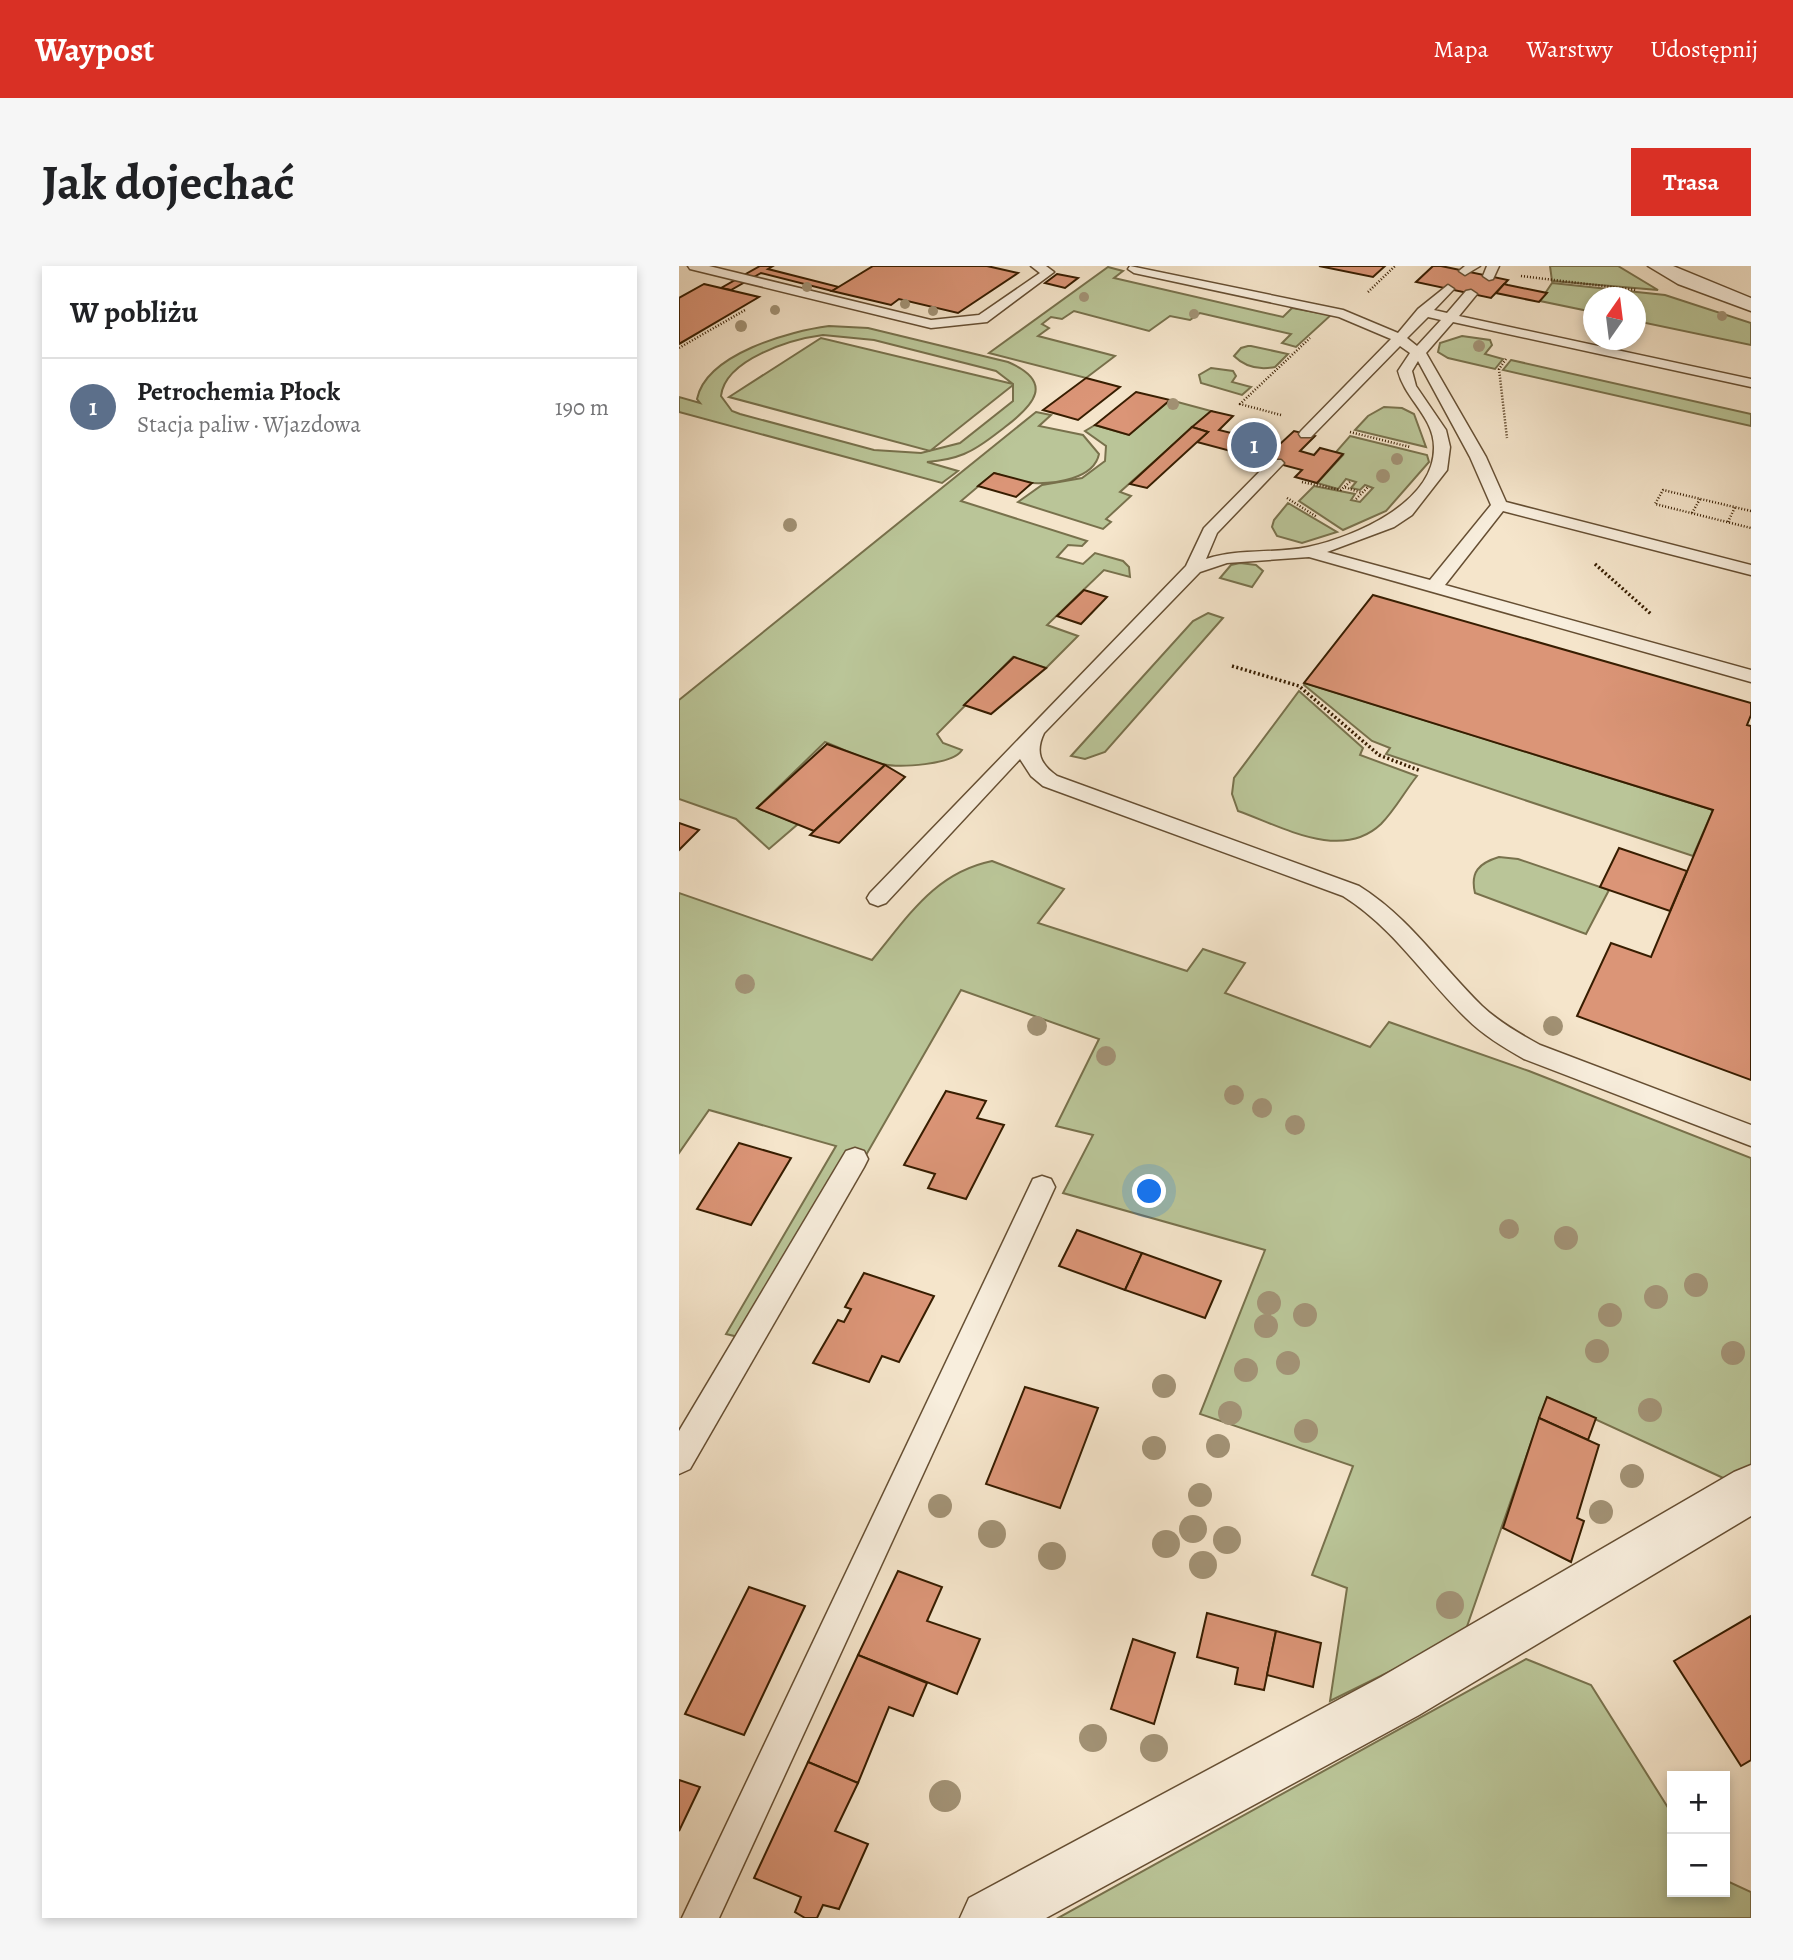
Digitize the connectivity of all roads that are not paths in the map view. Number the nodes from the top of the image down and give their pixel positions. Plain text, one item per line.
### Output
1 (694, 266) edge
2 (1037, 266) edge
3 (1658, 266) edge
4 (1134, 269) dead end
5 (1448, 289) dead end
6 (1471, 293) dead end
7 (1751, 305) edge
8 (1423, 312) junction
9 (1449, 318) junction
10 (1399, 338) junction
11 (1418, 353) junction
12 (1751, 383) edge
13 (1307, 434) dead end
14 (1276, 463) dead end
15 (1499, 505) junction
16 (1310, 552) junction
17 (1194, 568) junction
18 (1751, 570) edge
19 (1434, 587) junction
20 (1751, 676) edge
21 (1037, 729) junction
22 (878, 898) dead end
23 (1751, 1136) edge
24 (855, 1159) dead end
25 (1042, 1187) dead end
26 (679, 1459) edge
27 (1751, 1489) edge
28 (700, 1918) edge
29 (989, 1918) edge

1 - 2 lane
3 - 7 street
4 - 10 lane
5 - 8 lane
6 - 9 lane
8 - 9 lane
8 - 10 lane
9 - 11 lane
9 - 12 lane
10 - 11 lane
10 - 13 lane
11 - 15 lane
11 - 16 lane
14 - 17 lane
15 - 18 lane
15 - 19 lane
16 - 17 lane
16 - 19 lane
17 - 21 lane
19 - 20 lane
21 - 22 lane
21 - 23 lane
24 - 26 lane
25 - 28 lane
27 - 29 street

